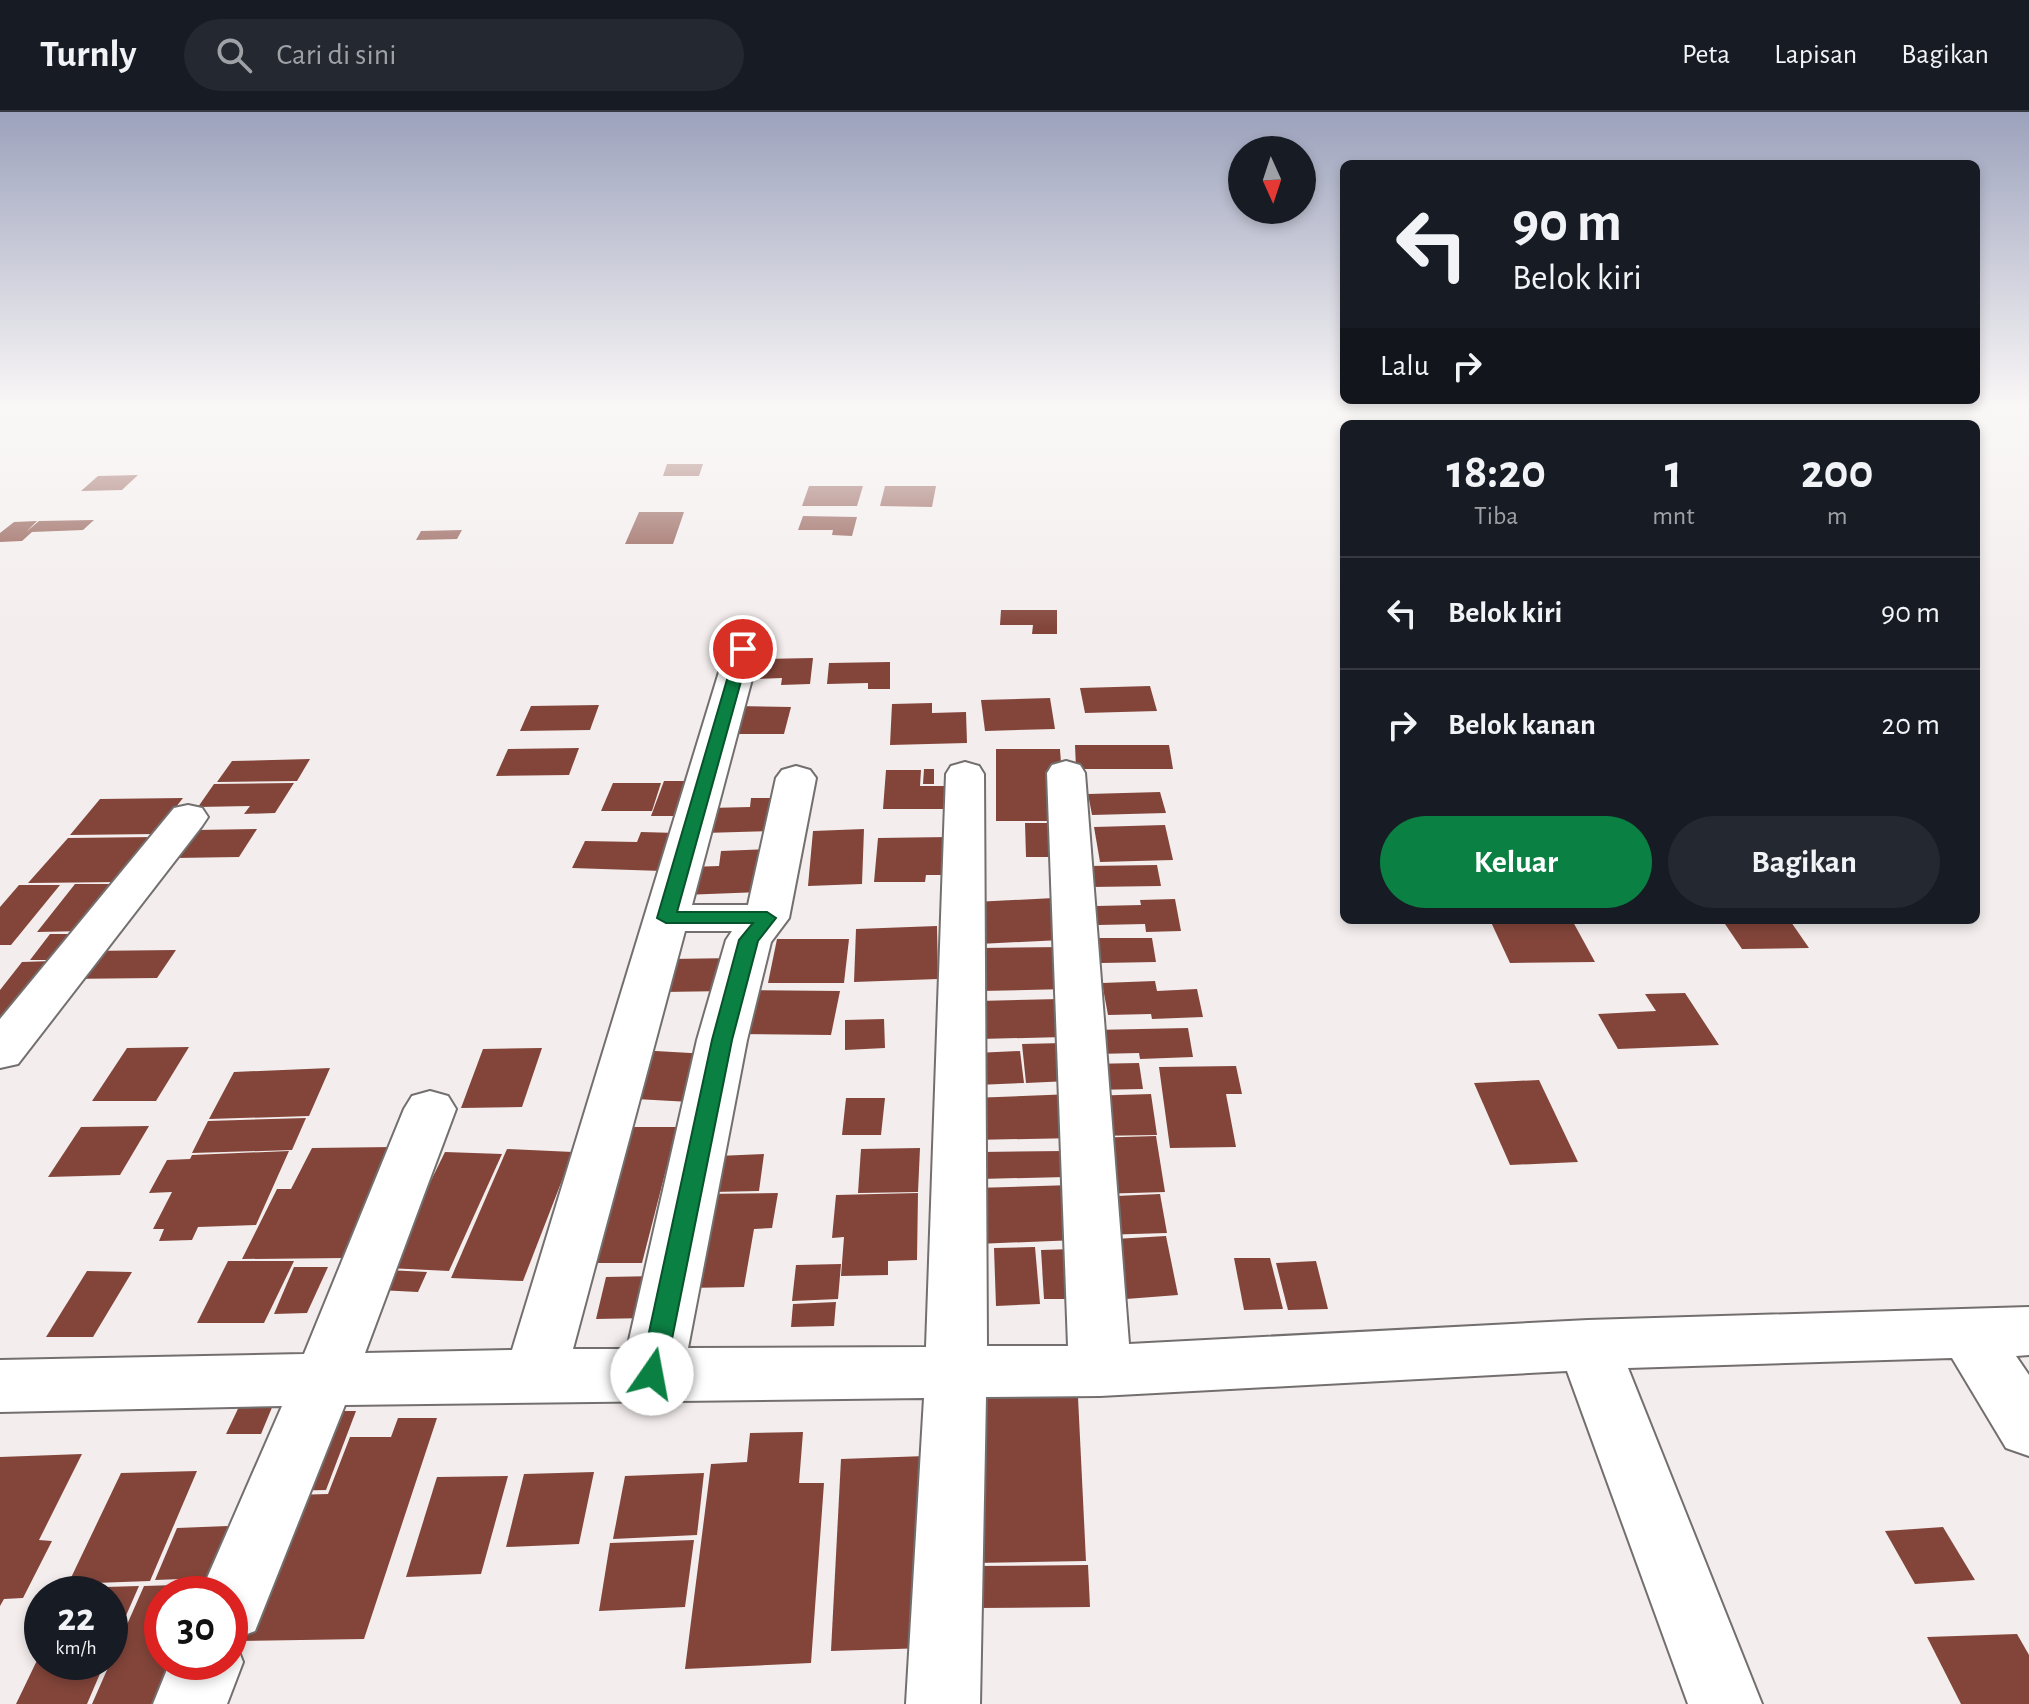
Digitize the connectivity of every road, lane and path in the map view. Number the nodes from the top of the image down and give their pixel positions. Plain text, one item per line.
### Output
1 (743, 649) dead end
2 (1066, 773) dead end
3 (965, 774) dead end
4 (796, 778) dead end
5 (188, 817) dead end
6 (666, 918) junction
7 (767, 918) junction
8 (0, 1052) edge
9 (430, 1109) dead end
10 (2029, 1331) edge
11 (1969, 1333) junction
12 (1588, 1345) junction
13 (1100, 1371) junction
14 (956, 1372) junction
15 (652, 1374) junction
16 (535, 1375) junction
17 (324, 1380) junction
18 (0, 1386) edge
19 (2029, 1429) edge
20 (243, 1576) edge
21 (200, 1680) edge
22 (190, 1704) edge
23 (943, 1704) edge
24 (1725, 1704) edge

1 - 6 street
2 - 13 street
3 - 14 street
4 - 7 street
5 - 8 street
6 - 7 street
6 - 16 street
7 - 15 street
9 - 17 street
10 - 11 street
11 - 12 street
11 - 19 street
12 - 13 street
12 - 24 street
13 - 14 street
14 - 15 street
14 - 23 street
15 - 16 street
16 - 17 street
17 - 18 street
17 - 20 street
21 - 22 street

